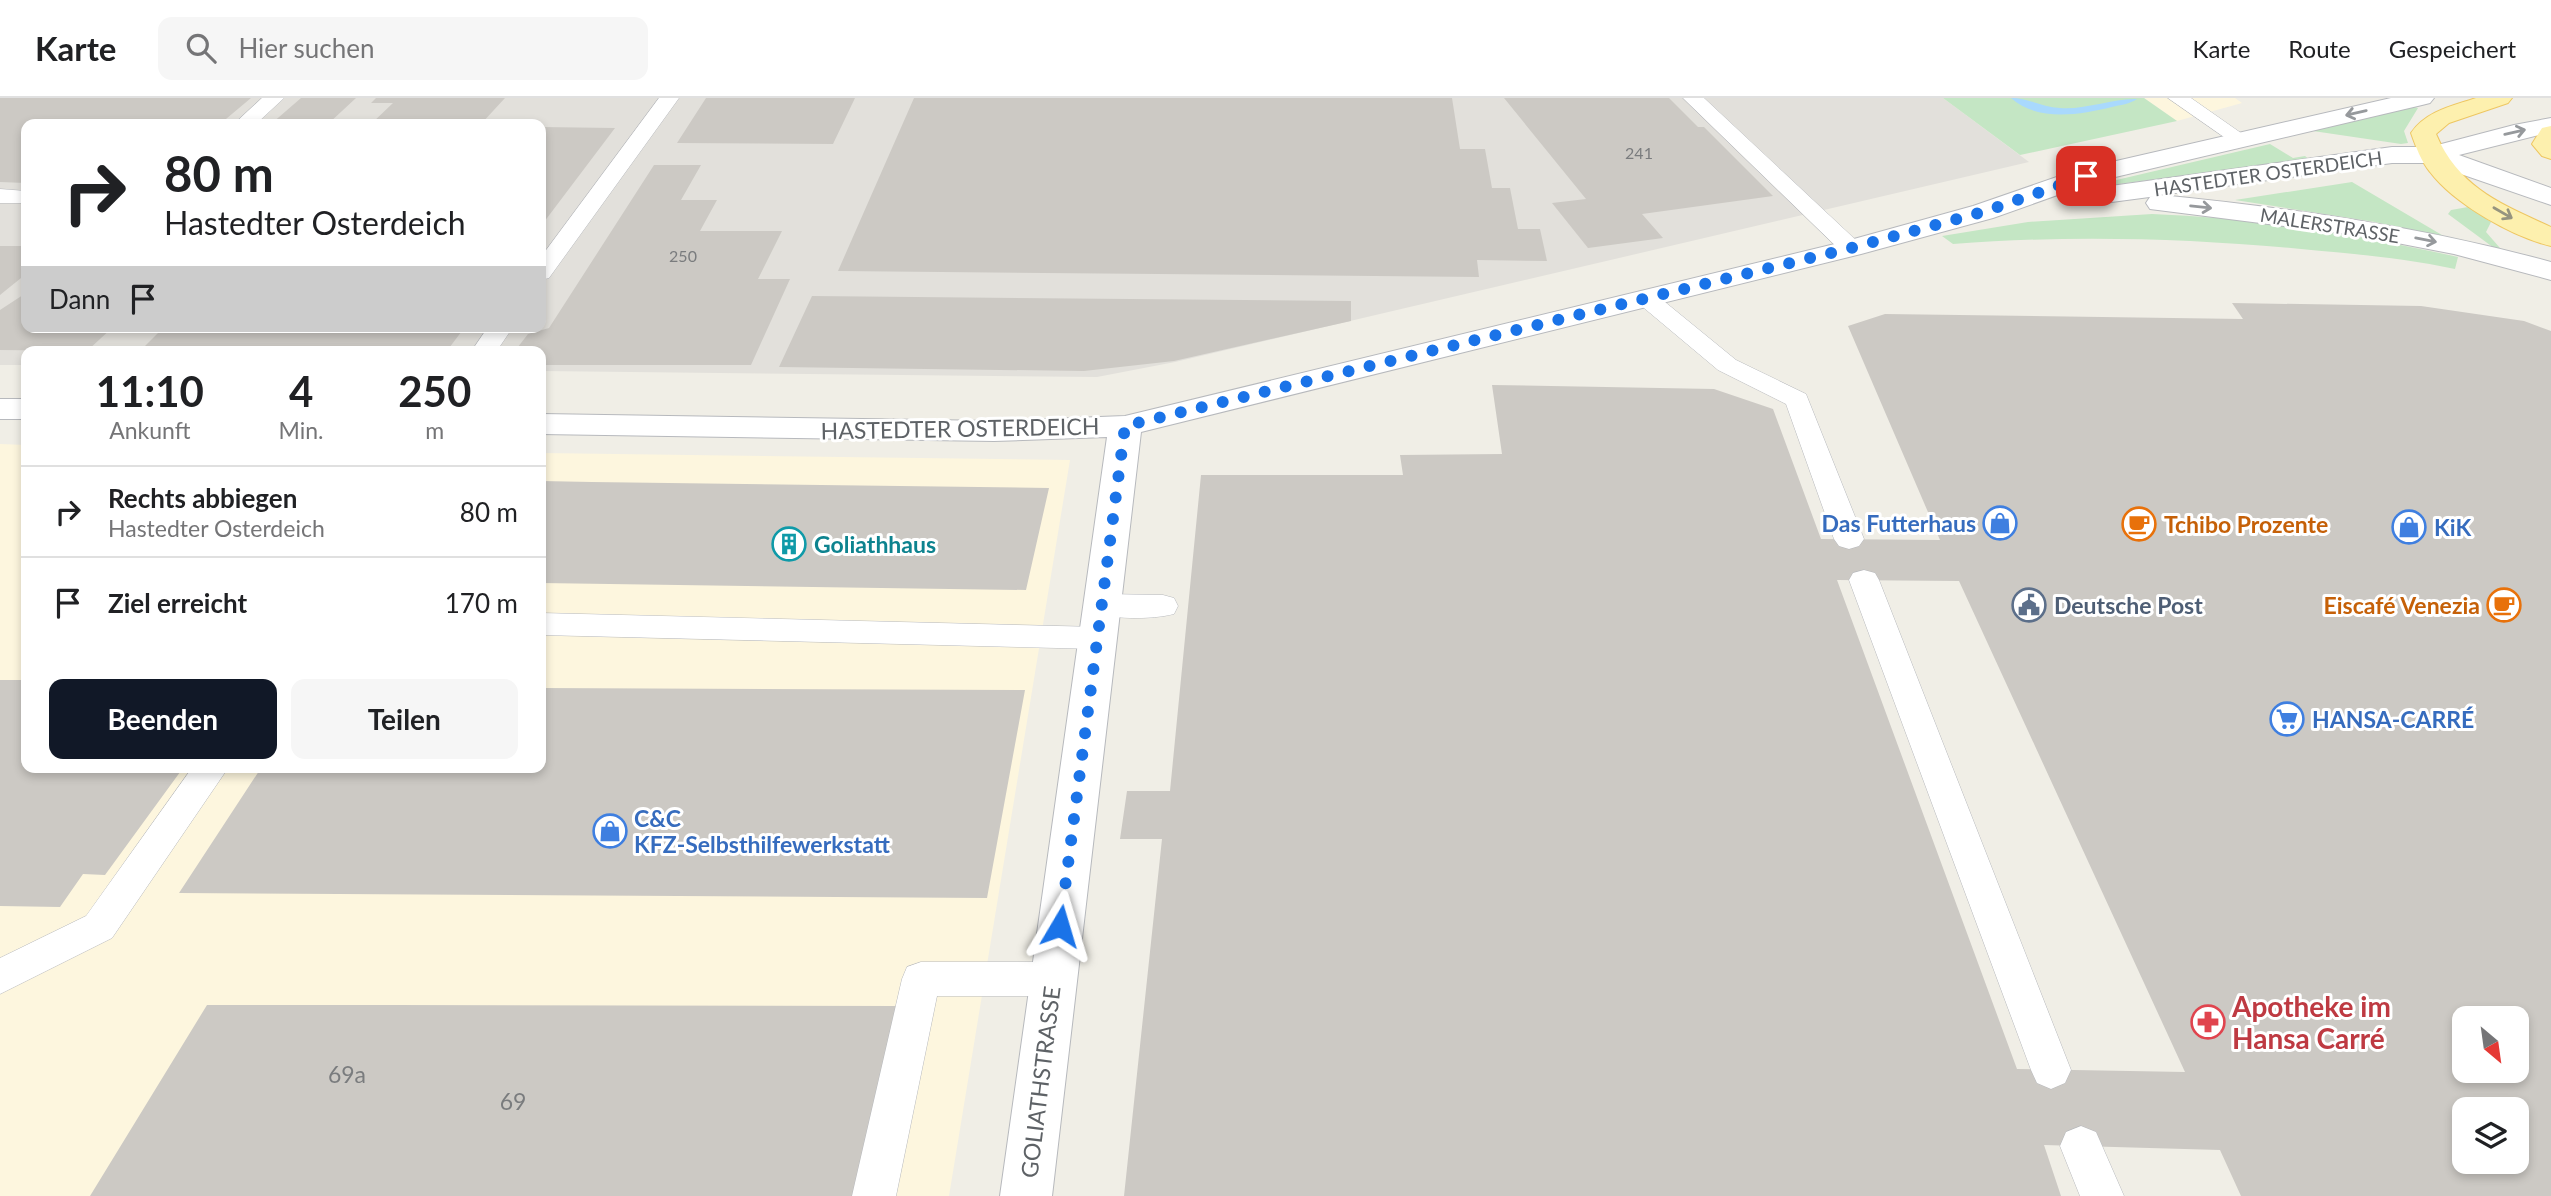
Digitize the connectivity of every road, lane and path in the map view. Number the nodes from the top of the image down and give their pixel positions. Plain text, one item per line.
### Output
1 (274, 98) edge
2 (669, 98) edge
3 (1693, 98) edge
4 (2178, 98) edge
5 (2423, 98) edge
6 (2500, 98) edge
7 (250, 119) edge
8 (2551, 125) edge
9 (2284, 130) junction
10 (2551, 133) edge
11 (2241, 140) junction
12 (2551, 151) edge
13 (2431, 155) junction
14 (2109, 194) junction
15 (0, 196) edge
16 (21, 197) edge
17 (2551, 197) edge
18 (1983, 212) junction
19 (2545, 230) edge
20 (1851, 248) junction
21 (546, 266) edge
22 (2550, 271) edge
23 (1646, 298) junction
24 (0, 409) edge
25 (21, 409) edge
26 (546, 424) edge
27 (1125, 426) junction
28 (1849, 539) dead end
29 (1864, 580) dead end
30 (1163, 606) dead end
31 (1100, 621) junction
32 (546, 624) edge
33 (207, 773) edge
34 (0, 977) edge
35 (1054, 979) junction
36 (2051, 1070) dead end
37 (2081, 1146) dead end
38 (874, 1196) edge
39 (1026, 1196) edge
40 (2102, 1196) edge

1 - 7 lane
2 - 21 lane
3 - 20 lane
4 - 11 lane
5 -> 9 street, HASTEDTER OSTERDEICH
6 - 13 main road
13 -> 8 street, HASTEDTER OSTERDEICH
9 - 11 street, HASTEDTER OSTERDEICH
9 - 13 street
10 - 12 main road
11 - 18 street, HASTEDTER OSTERDEICH
13 - 14 street, HASTEDTER OSTERDEICH
13 - 17 street
13 -> 19 main road, MALERSTRASSE
14 - 18 street, HASTEDTER OSTERDEICH
14 -> 22 street, MALERSTRASSE
15 - 16 lane
18 - 20 street, HASTEDTER OSTERDEICH
19 - 22 street, MALERSTRASSE
20 - 23 street, HASTEDTER OSTERDEICH
23 - 27 street, HASTEDTER OSTERDEICH
23 - 28 lane
24 - 25 street
26 - 27 street, HASTEDTER OSTERDEICH
27 - 31 street, GOLIATHSTRASSE
29 - 36 lane
30 - 31 lane
31 - 32 lane
31 - 35 street, GOLIATHSTRASSE
33 - 34 lane
35 - 38 lane
35 - 39 street, GOLIATHSTRASSE
37 - 40 lane

